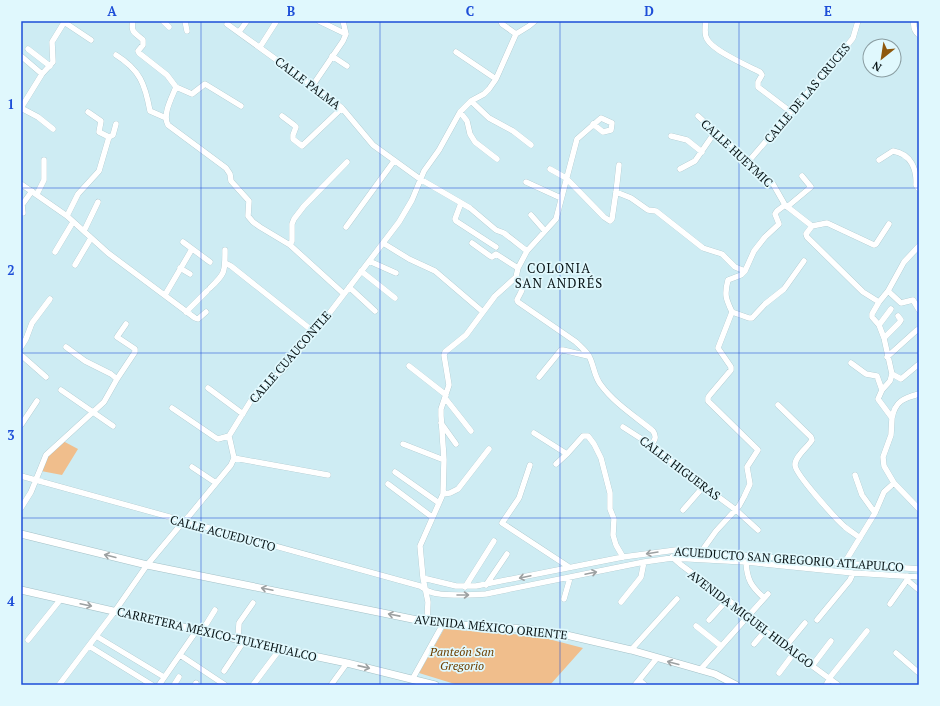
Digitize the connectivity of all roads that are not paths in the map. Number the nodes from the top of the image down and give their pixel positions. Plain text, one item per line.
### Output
1 (133, 21) edge
2 (163, 21) edge
3 (186, 21) edge
4 (247, 21) edge
5 (319, 21) edge
6 (343, 21) edge
7 (501, 21) edge
8 (535, 21) edge
9 (706, 21) edge
10 (858, 21) edge
11 (914, 21) edge
12 (65, 22) edge
13 (276, 22) dead end
14 (227, 24) dead end
15 (169, 27) dead end
16 (187, 31) dead end
17 (239, 32) junction
18 (346, 34) junction
19 (516, 34) junction
20 (919, 36) edge
21 (91, 40) dead end
22 (260, 47) junction
23 (28, 49) dead end
24 (456, 52) dead end
25 (116, 55) dead end
26 (21, 56) edge
27 (332, 56) junction
28 (50, 66) junction
29 (347, 66) dead end
30 (42, 74) junction
31 (496, 79) junction
32 (313, 85) junction
33 (176, 87) junction
34 (471, 101) junction
35 (241, 106) dead end
36 (21, 108) edge
37 (342, 108) junction
38 (88, 112) dead end
39 (460, 112) junction
40 (791, 112) junction
41 (282, 116) dead end
42 (698, 116) dead end
43 (166, 118) junction
44 (116, 124) dead end
45 (593, 124) dead end
46 (53, 129) dead end
47 (715, 132) junction
48 (671, 136) dead end
49 (109, 137) junction
50 (531, 145) dead end
51 (702, 152) junction
52 (497, 159) dead end
53 (44, 160) dead end
54 (879, 160) dead end
55 (394, 161) junction
56 (347, 162) dead end
57 (748, 162) junction
58 (619, 165) dead end
59 (550, 169) dead end
60 (680, 169) dead end
61 (802, 176) dead end
62 (566, 178) junction
63 (420, 179) junction
64 (526, 182) dead end
65 (21, 184) edge
66 (919, 189) edge
67 (34, 192) junction
68 (616, 192) junction
69 (561, 198) junction
70 (98, 202) dead end
71 (461, 203) junction
72 (786, 206) junction
73 (23, 213) dead end
74 (530, 215) dead end
75 (67, 216) junction
76 (73, 222) junction
77 (889, 224) dead end
78 (812, 226) junction
79 (346, 227) dead end
80 (84, 231) junction
81 (545, 231) junction
82 (91, 238) junction
83 (183, 242) dead end
84 (383, 242) junction
85 (472, 243) dead end
86 (290, 245) junction
87 (919, 246) edge
88 (496, 247) dead end
89 (192, 249) junction
90 (225, 250) dead end
91 (527, 251) junction
92 (56, 252) dead end
93 (369, 261) junction
94 (804, 261) dead end
95 (210, 262) dead end
96 (225, 263) junction
97 (75, 265) dead end
98 (180, 268) junction
99 (518, 268) junction
100 (361, 271) junction
101 (745, 271) junction
102 (396, 273) dead end
103 (190, 274) dead end
104 (516, 277) junction
105 (349, 287) junction
106 (888, 291) junction
107 (344, 294) junction
108 (165, 295) junction
109 (395, 298) dead end
110 (50, 299) dead end
111 (879, 302) junction
112 (891, 309) dead end
113 (919, 310) edge
114 (375, 311) dead end
115 (186, 312) junction
116 (206, 312) dead end
117 (483, 312) junction
118 (732, 312) junction
119 (898, 316) dead end
120 (126, 324) dead end
121 (879, 325) junction
122 (917, 330) dead end
123 (314, 332) junction
124 (884, 338) junction
125 (21, 347) edge
126 (66, 347) dead end
127 (21, 355) edge
128 (589, 356) junction
129 (887, 357) junction
130 (851, 363) dead end
131 (919, 364) edge
132 (409, 366) dead end
133 (892, 374) junction
134 (46, 377) dead end
135 (539, 377) dead end
136 (117, 379) junction
137 (208, 388) dead end
138 (61, 390) dead end
139 (882, 390) junction
140 (919, 394) edge
141 (446, 397) junction
142 (37, 401) dead end
143 (778, 405) dead end
144 (172, 408) dead end
145 (91, 412) junction
146 (242, 414) junction
147 (892, 418) junction
148 (441, 422) junction
149 (21, 425) edge
150 (113, 426) dead end
151 (623, 427) dead end
152 (471, 430) dead end
153 (534, 433) dead end
154 (229, 436) junction
155 (403, 444) dead end
156 (456, 444) dead end
157 (651, 445) junction
158 (489, 450) dead end
159 (567, 454) junction
160 (234, 458) junction
161 (444, 460) junction
162 (556, 464) dead end
163 (530, 465) dead end
164 (192, 467) dead end
165 (395, 472) dead end
166 (328, 475) dead end
167 (855, 475) dead end
168 (21, 476) edge
169 (36, 481) junction
170 (216, 483) junction
171 (894, 483) junction
172 (388, 484) dead end
173 (702, 487) junction
174 (443, 494) junction
175 (439, 503) junction
176 (21, 508) edge
177 (919, 509) edge
178 (683, 510) dead end
179 (736, 510) junction
180 (875, 513) junction
181 (432, 517) junction
182 (183, 522) junction
183 (758, 530) dead end
184 (21, 534) edge
185 (860, 538) junction
186 (494, 541) dead end
187 (669, 550) junction
188 (701, 552) junction
189 (507, 554) dead end
190 (623, 557) junction
191 (672, 558) junction
192 (644, 562) junction
193 (746, 562) junction
194 (845, 562) junction
195 (148, 565) junction
196 (569, 568) junction
197 (919, 569) edge
198 (852, 573) junction
199 (919, 577) edge
200 (423, 578) junction
201 (570, 578) junction
202 (908, 578) junction
203 (486, 585) junction
204 (465, 587) junction
205 (425, 589) junction
206 (21, 590) edge
207 (919, 590) edge
208 (564, 599) dead end
209 (677, 599) dead end
210 (60, 600) junction
211 (727, 600) junction
212 (621, 602) dead end
213 (253, 603) dead end
214 (890, 604) dead end
215 (215, 610) dead end
216 (115, 611) junction
217 (748, 616) junction
218 (709, 620) dead end
219 (817, 620) dead end
220 (426, 622) junction
221 (805, 623) dead end
222 (443, 624) junction
223 (696, 626) dead end
224 (200, 630) junction
225 (765, 631) junction
226 (867, 631) dead end
227 (96, 636) junction
228 (28, 640) dead end
229 (241, 640) junction
230 (831, 641) dead end
231 (754, 644) dead end
232 (89, 646) junction
233 (721, 646) junction
234 (786, 646) junction
235 (280, 649) junction
236 (631, 650) junction
237 (794, 653) junction
238 (896, 653) dead end
239 (180, 655) junction
240 (657, 658) junction
241 (347, 663) junction
242 (812, 666) junction
243 (700, 670) junction
244 (224, 671) dead end
245 (779, 673) dead end
246 (919, 673) edge
247 (164, 677) junction
248 (179, 677) dead end
249 (413, 678) junction
250 (830, 678) junction
251 (637, 683) edge
252 (59, 685) edge
253 (152, 685) edge
254 (159, 685) edge
255 (174, 685) edge
256 (225, 685) edge
257 (253, 685) edge
258 (331, 685) edge
259 (435, 685) edge
260 (645, 685) edge
261 (736, 685) edge
262 (826, 685) edge
263 (838, 685) edge

1 - 33 street
2 - 15 street
3 - 16 street
4 - 17 street
5 - 18 street
6 - 18 street
7 - 19 street
8 - 19 street
9 - 40 street
10 - 40 street, CALLE DE LAS CRUCES
11 - 20 street
12 - 21 street
12 - 28 street
13 - 22 street
14 - 17 street, CALLE PALMA
17 - 22 street, CALLE PALMA
18 - 27 street
19 - 31 street, CALLE CUAUCONTLE
22 - 32 street, CALLE PALMA
23 - 28 street
24 - 31 street
25 - 43 street
26 - 30 street
27 - 29 street
27 - 32 street
28 - 30 street
30 - 36 street
31 - 34 street, CALLE CUAUCONTLE
32 - 37 street, CALLE PALMA
33 - 35 street
33 - 43 street
34 - 39 street, CALLE CUAUCONTLE
34 - 50 street
36 - 46 street
37 - 41 street
37 - 55 street, CALLE PALMA
38 - 49 street
39 - 52 street
39 - 63 street, CALLE CUAUCONTLE
40 - 57 street, CALLE DE LAS CRUCES
42 - 47 street, CALLE HUEYMIC
43 - 86 street
44 - 49 street
45 - 62 street
47 - 51 street
47 - 57 street, CALLE HUEYMIC
48 - 51 street
49 - 75 street
51 - 60 street
53 - 67 street
54 - 66 street
55 - 63 street, CALLE PALMA
55 - 79 street
56 - 86 street
57 - 72 street, CALLE HUEYMIC
58 - 68 street
59 - 62 street
61 - 72 street
62 - 68 street
62 - 69 street
63 - 71 street, CALLE PALMA
63 - 84 street, CALLE CUAUCONTLE
64 - 69 street
65 - 67 street
67 - 73 street
67 - 75 street
68 - 101 street
69 - 81 street
70 - 80 street
71 - 88 street
71 - 91 street, CALLE PALMA
72 - 78 street, CALLE HUEYMIC
72 - 101 street
74 - 81 street
75 - 76 street
76 - 80 street
76 - 92 street
77 - 78 street
78 - 111 street
80 - 82 street
81 - 91 street
82 - 97 street
82 - 108 street
83 - 89 street
84 - 93 street, CALLE CUAUCONTLE
84 - 117 street
85 - 99 street
86 - 107 street
87 - 106 street
89 - 95 street
89 - 98 street
90 - 96 street
91 - 99 street
93 - 100 street, CALLE CUAUCONTLE
93 - 102 street
94 - 118 street
96 - 115 street
96 - 123 street
98 - 103 street
98 - 108 street
99 - 104 street
100 - 105 street, CALLE CUAUCONTLE
100 - 109 street
101 - 118 street
104 - 117 street
104 - 128 street
105 - 107 street, CALLE CUAUCONTLE
105 - 114 street
106 - 111 street
106 - 113 street
107 - 123 street, CALLE CUAUCONTLE
108 - 115 street
110 - 125 street
111 - 121 street
112 - 121 street
115 - 116 street
117 - 141 street
118 - 179 street
119 - 124 street
120 - 136 street
121 - 124 street
122 - 129 street
123 - 146 street, CALLE CUAUCONTLE
124 - 129 street
126 - 136 street
127 - 134 street
128 - 135 street
128 - 157 street
129 - 133 street
130 - 139 street
131 - 133 street
132 - 141 street
133 - 139 street
136 - 145 street
137 - 146 street
138 - 145 street
139 - 147 street
140 - 147 street
141 - 148 street
141 - 152 street
142 - 149 street
143 - 185 street
144 - 154 street
145 - 150 street
145 - 169 street
146 - 154 street, CALLE CUAUCONTLE
147 - 171 street
148 - 156 street
148 - 161 street
151 - 157 street, CALLE HIGUERAS
153 - 159 street
154 - 160 street
155 - 161 street
157 - 173 street, CALLE HIGUERAS
158 - 174 street
159 - 162 street
159 - 190 street
160 - 166 street
160 - 170 street
161 - 174 street
163 - 196 street
164 - 170 street
165 - 175 street
167 - 180 street
168 - 169 street, CALLE ACUEDUCTO
169 - 176 street
169 - 182 street, CALLE ACUEDUCTO
170 - 182 street
171 - 177 street
171 - 180 street
172 - 181 street
173 - 178 street
173 - 179 street, CALLE HIGUERAS
174 - 175 street
175 - 181 street
179 - 183 street, CALLE HIGUERAS
179 - 188 street
180 - 185 street
181 - 200 street
182 - 195 street
182 - 205 street, CALLE ACUEDUCTO
195 -> 184 main road, AVENIDA MÉXICO ORIENTE
185 - 194 street
186 - 204 street
187 - 188 street, ACUEDUCTO SAN GREGORIO ATLAPULCO
187 -> 190 street, ACUEDUCTO SAN GREGORIO ATLAPULCO
187 - 191 street
188 - 194 street, ACUEDUCTO SAN GREGORIO ATLAPULCO
189 - 203 street
190 - 196 street, ACUEDUCTO SAN GREGORIO ATLAPULCO
191 - 192 street, ACUEDUCTO SAN GREGORIO ATLAPULCO
191 - 193 street, ACUEDUCTO SAN GREGORIO ATLAPULCO
191 - 211 street, AVENIDA MIGUEL HIDALGO
201 -> 192 street, ACUEDUCTO SAN GREGORIO ATLAPULCO
192 - 212 street
193 - 198 street, ACUEDUCTO SAN GREGORIO ATLAPULCO
193 - 217 street
194 - 197 street, ACUEDUCTO SAN GREGORIO ATLAPULCO
195 - 216 street
220 -> 195 main road, AVENIDA MÉXICO ORIENTE
196 -> 203 street, ACUEDUCTO SAN GREGORIO ATLAPULCO
198 - 202 street, ACUEDUCTO SAN GREGORIO ATLAPULCO
198 - 219 street
199 - 202 street, ACUEDUCTO SAN GREGORIO ATLAPULCO
200 - 204 street, ACUEDUCTO SAN GREGORIO ATLAPULCO
200 - 205 street
205 -> 201 street, ACUEDUCTO SAN GREGORIO ATLAPULCO
201 - 208 street
202 - 207 street
202 - 214 street
203 - 204 street, ACUEDUCTO SAN GREGORIO ATLAPULCO
205 - 220 street
206 - 210 main road, CARRETERA MÉXICO-TULYEHUALCO
209 - 236 street
210 -> 216 main road, CARRETERA MÉXICO-TULYEHUALCO
210 - 228 street
211 - 217 street, AVENIDA MIGUEL HIDALGO
211 - 218 street
213 - 229 street
215 - 224 street
216 - 224 main road, CARRETERA MÉXICO-TULYEHUALCO
216 - 227 street
217 - 225 street, AVENIDA MIGUEL HIDALGO
217 - 233 street
220 - 222 main road, AVENIDA MÉXICO ORIENTE
221 - 234 street
222 - 236 main road, AVENIDA MÉXICO ORIENTE
222 - 249 street
223 - 233 street
224 - 229 main road, CARRETERA MÉXICO-TULYEHUALCO
224 - 239 street
225 - 231 street
225 - 234 street, AVENIDA MIGUEL HIDALGO
226 - 250 street
227 - 232 street
227 - 247 street
229 - 235 main road, CARRETERA MÉXICO-TULYEHUALCO
229 - 244 street
230 - 242 street
232 - 252 street
232 - 253 street
233 - 243 street
234 - 237 street, AVENIDA MIGUEL HIDALGO
235 - 241 main road, CARRETERA MÉXICO-TULYEHUALCO
235 - 257 street
236 - 240 main road, AVENIDA MÉXICO ORIENTE
237 - 242 street, AVENIDA MIGUEL HIDALGO
237 - 245 street
238 - 246 street
239 - 247 street
239 - 256 street
243 -> 240 main road, AVENIDA MÉXICO ORIENTE
240 - 251 street
241 -> 249 main road, CARRETERA MÉXICO-TULYEHUALCO
241 - 258 street
242 - 250 street, AVENIDA MIGUEL HIDALGO
243 - 261 main road, AVENIDA MÉXICO ORIENTE
247 - 254 street
248 - 255 street
249 - 259 main road, CARRETERA MÉXICO-TULYEHUALCO
250 - 262 street
250 - 263 street, AVENIDA MIGUEL HIDALGO
251 - 260 street

